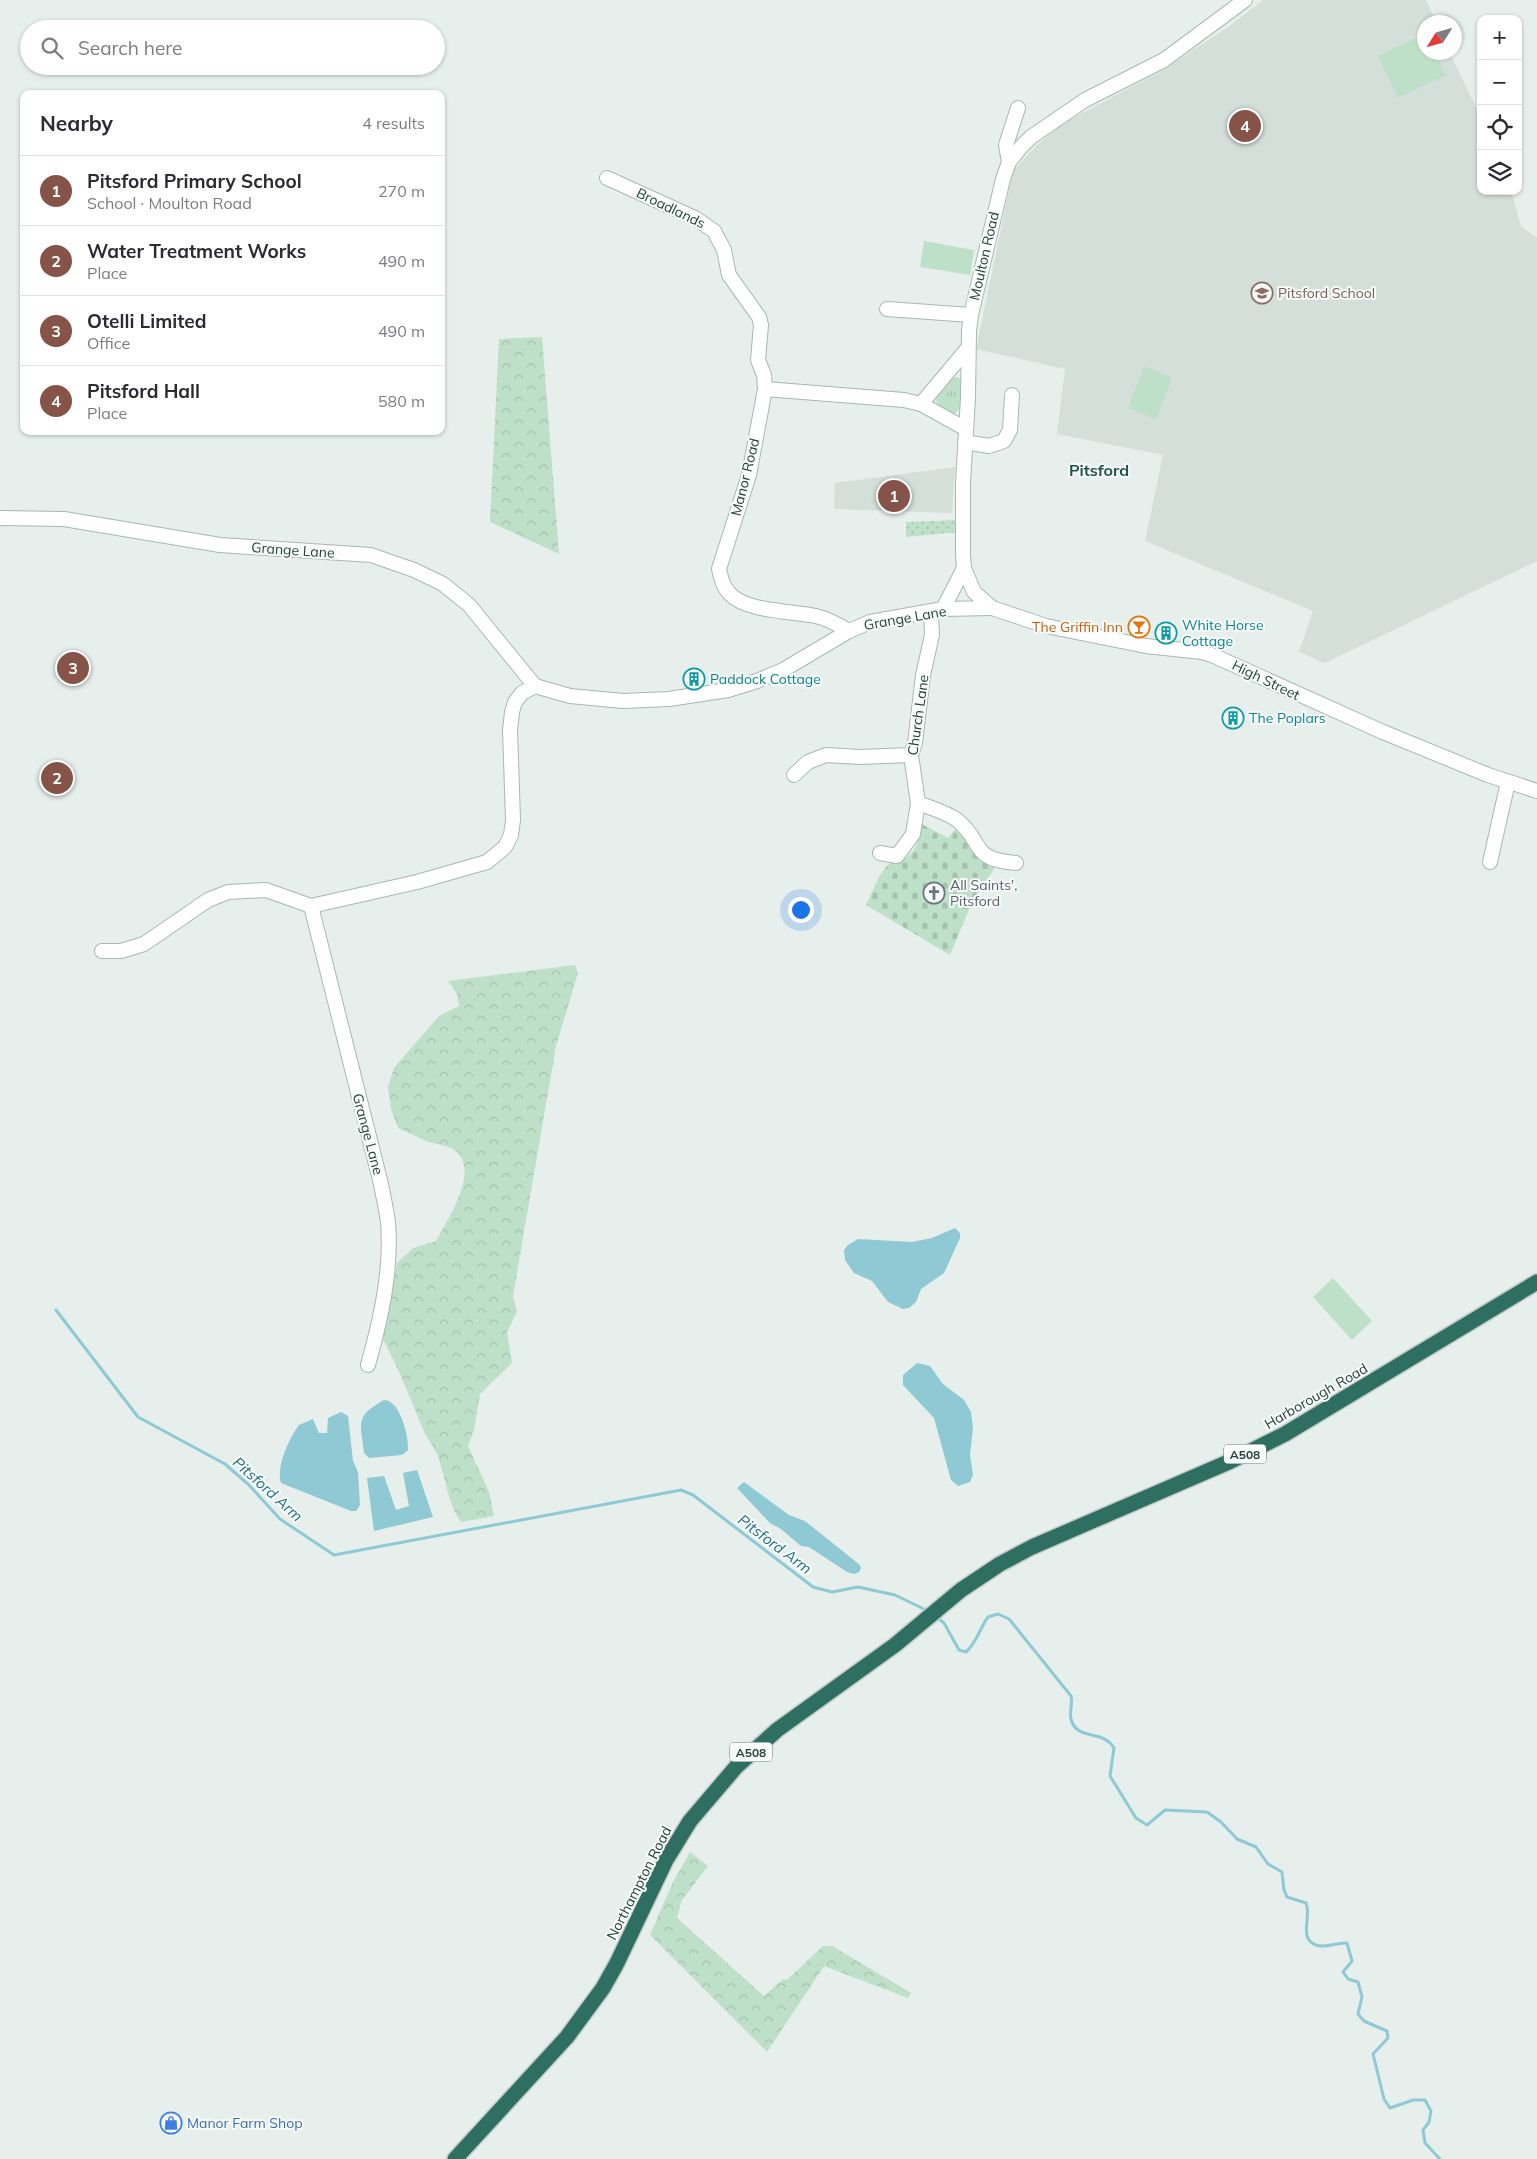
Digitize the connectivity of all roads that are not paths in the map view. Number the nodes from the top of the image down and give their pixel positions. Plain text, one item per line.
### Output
1 (1245, 0) edge
2 (1018, 108) dead end
3 (1009, 162) junction
4 (607, 178) dead end
5 (888, 309) dead end
6 (971, 315) junction
7 (968, 348) junction
8 (765, 388) junction
9 (1012, 395) dead end
10 (922, 404) junction
11 (965, 436) junction
12 (0, 518) edge
13 (964, 568) junction
14 (992, 608) junction
15 (937, 610) junction
16 (1012, 616) joint
17 (849, 631) junction
18 (536, 686) junction
19 (911, 755) junction
20 (794, 775) dead end
21 (1508, 782) junction
22 (1537, 791) edge
23 (918, 803) junction
24 (880, 853) dead end
25 (1490, 862) dead end
26 (1016, 863) dead end
27 (311, 906) junction
28 (102, 951) dead end
29 (1537, 1282) edge
30 (368, 1365) dead end
31 (908, 1635) joint
32 (455, 2159) edge

1 - 3 street, Moulton Road
2 - 3 street
3 - 6 street, Moulton Road
4 - 8 street, Broadlands
5 - 6 street
6 - 7 street, Moulton Road
7 - 10 street
7 - 11 street, Moulton Road
8 - 10 street
8 - 17 street, Manor Road
9 - 11 street
10 - 11 street
11 - 13 street, Moulton Road
12 - 18 street, Grange Lane
13 - 14 street, Moulton Road
13 - 15 street
14 - 15 street, Grange Lane
14 - 16 street, Moulton Road
15 - 17 street, Grange Lane
15 - 19 street, Church Lane
16 - 21 street, High Street
17 - 18 street, Grange Lane
18 - 27 street
19 - 20 street
19 - 23 street, Church Lane
21 - 22 street, High Street
21 - 25 street
23 - 24 street, Church Lane
23 - 26 street
27 - 28 street
27 - 30 street, Grange Lane
29 - 31 highway, Harborough Road / A508
31 - 32 highway, Northampton Road / A508

